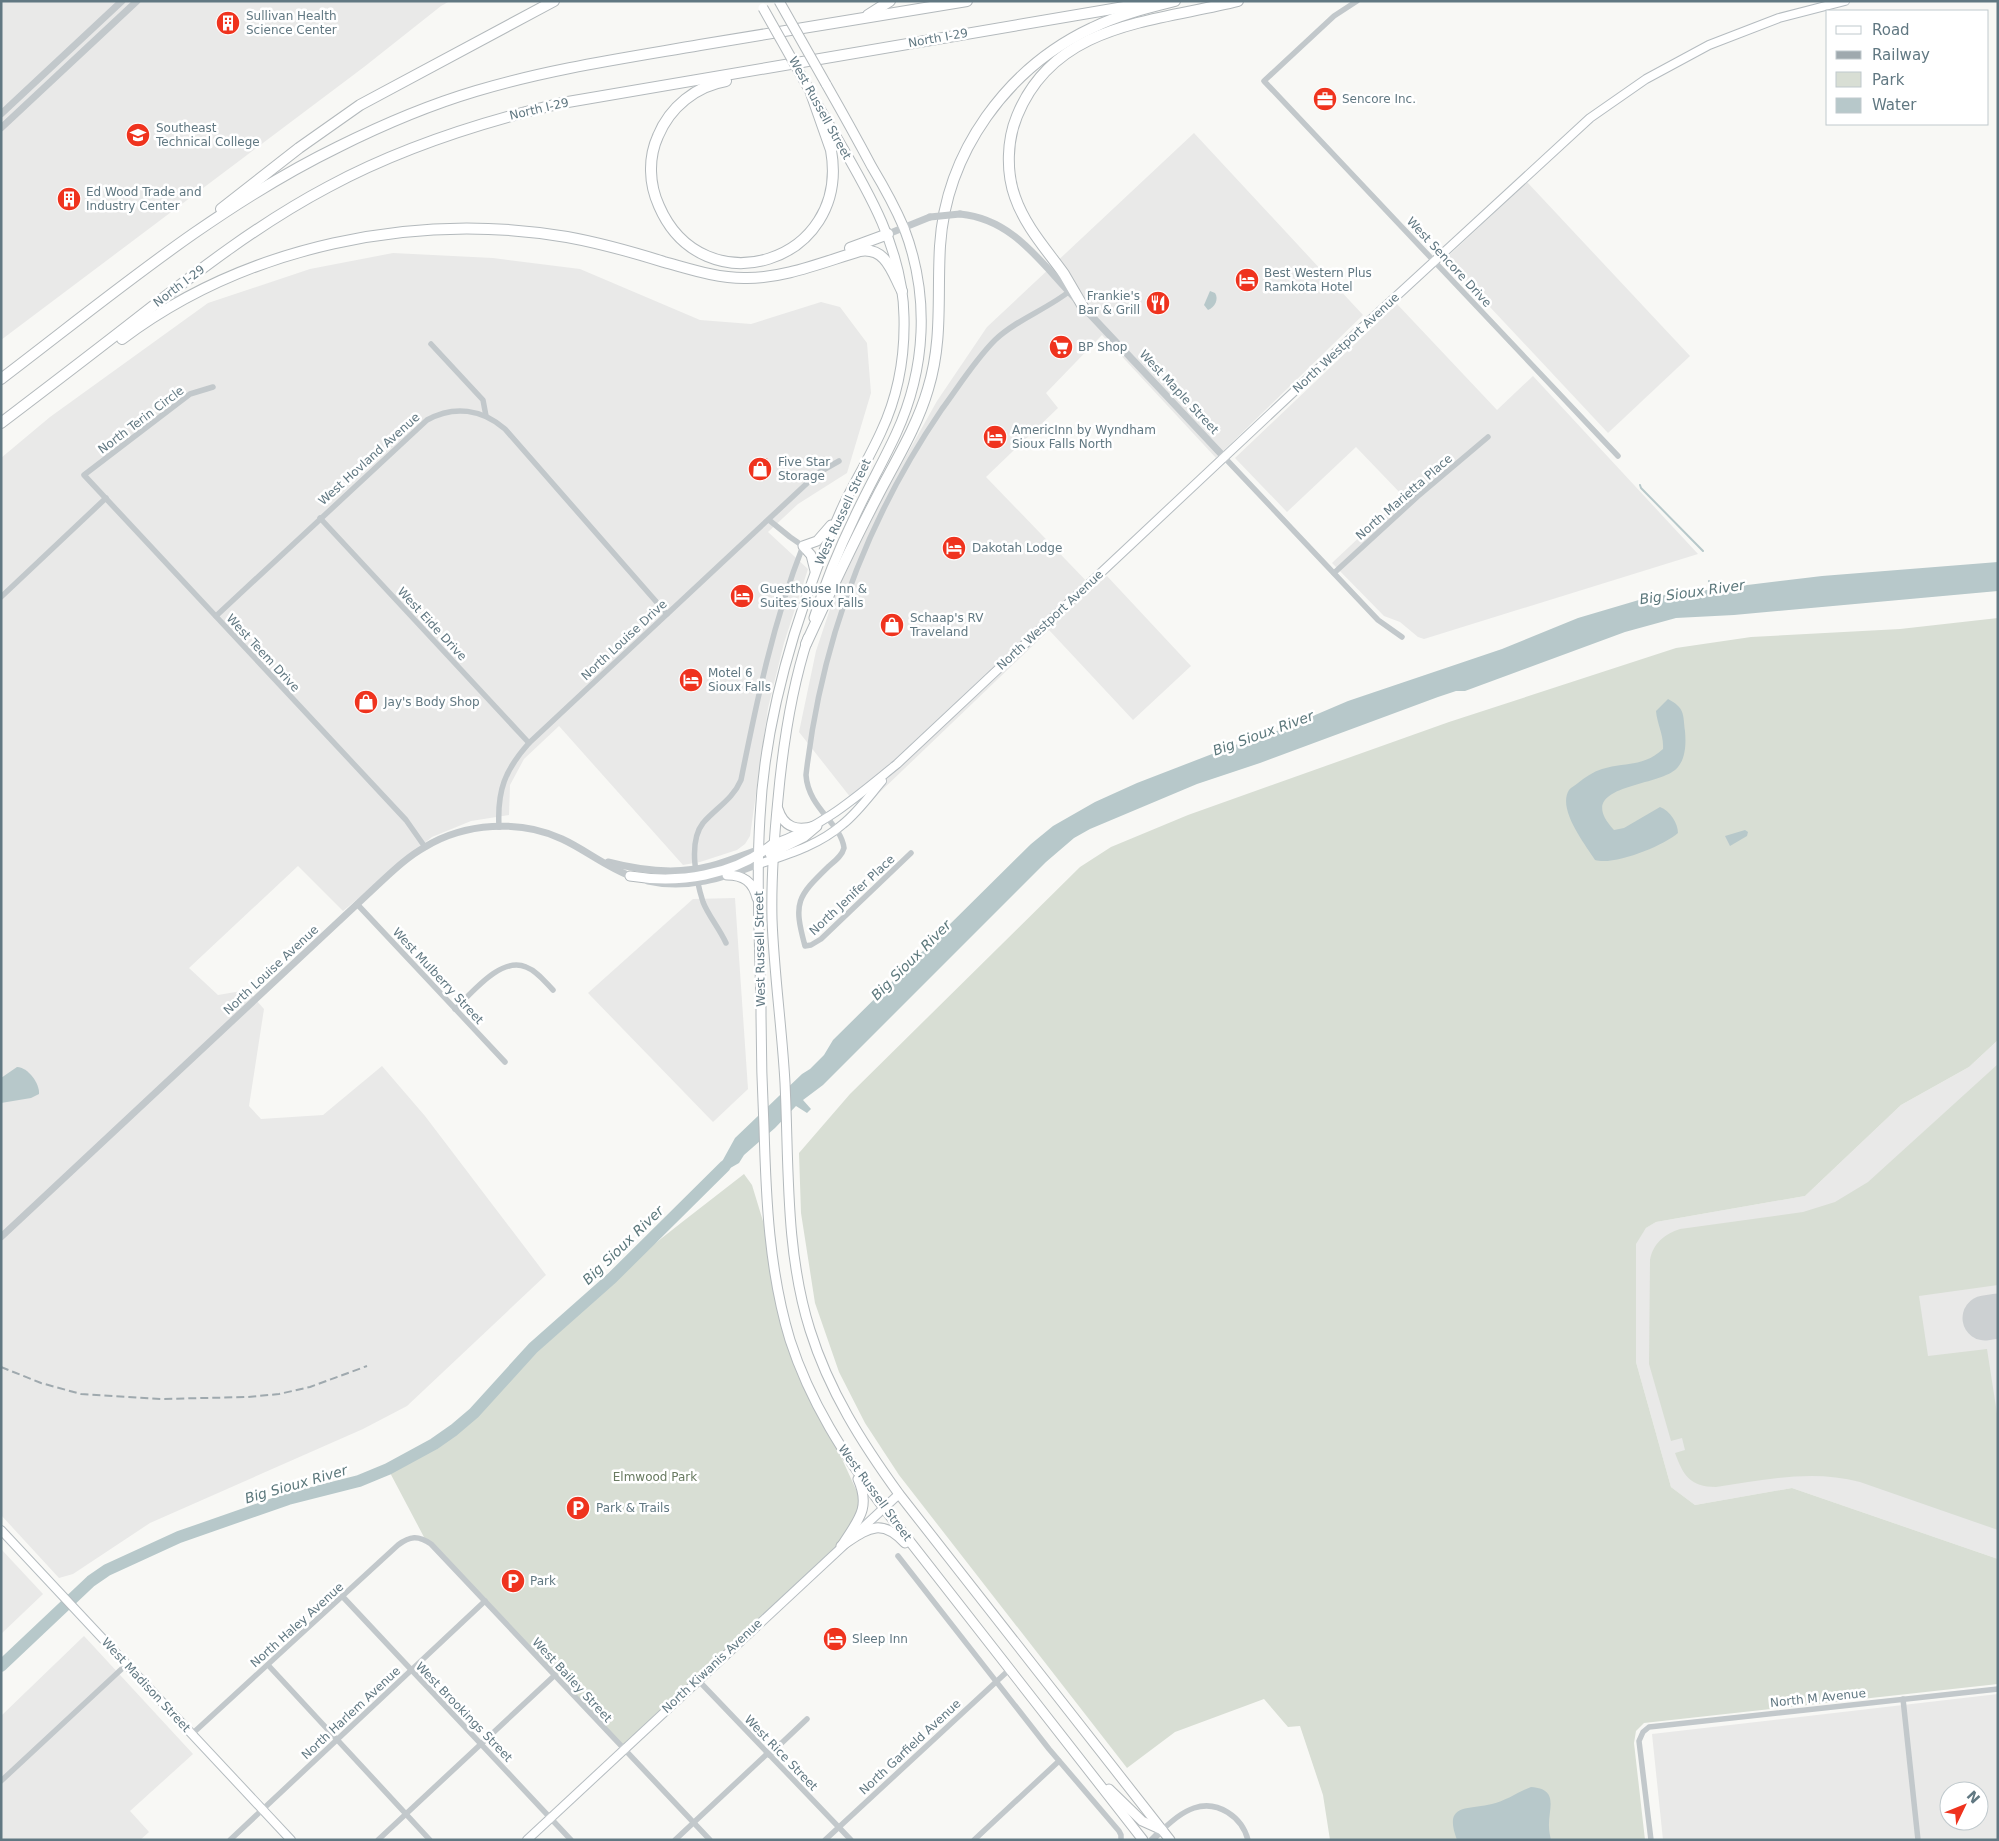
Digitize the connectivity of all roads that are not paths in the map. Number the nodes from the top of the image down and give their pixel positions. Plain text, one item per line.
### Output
1 (122, 1) edge
2 (137, 1) edge
3 (554, 1) edge
4 (779, 1) edge
5 (890, 1) edge
6 (968, 1) edge
7 (1159, 1) edge
8 (1175, 1) edge
9 (1238, 1) edge
10 (1357, 1) edge
11 (1845, 1) edge
12 (762, 5) edge
13 (862, 18) junction
14 (778, 65) junction
15 (811, 93) junction
16 (1, 114) edge
17 (1, 128) edge
18 (903, 227) junction
19 (888, 234) junction
20 (169, 252) junction
21 (1434, 261) junction
22 (793, 271) junction
23 (1070, 290) junction
24 (902, 291) junction
25 (1085, 310) joint
26 (431, 344) dead end
27 (90, 355) junction
28 (1, 379) edge
29 (213, 387) dead end
30 (486, 416) junction
31 (1, 424) edge
32 (1488, 437) dead end
33 (1224, 456) junction
34 (1618, 456) dead end
35 (839, 461) dead end
36 (84, 475) joint
37 (106, 498) junction
38 (840, 514) junction
39 (320, 518) junction
40 (769, 520) junction
41 (803, 546) junction
42 (816, 571) junction
43 (1334, 573) junction
44 (1, 597) edge
45 (667, 614) junction
46 (216, 616) junction
47 (1402, 637) dead end
48 (806, 644) junction
49 (529, 743) junction
50 (897, 764) junction
51 (778, 803) junction
52 (827, 819) junction
53 (498, 826) junction
54 (817, 826) junction
55 (836, 830) junction
56 (425, 846) junction
57 (773, 852) junction
58 (911, 854) dead end
59 (759, 856) junction
60 (598, 859) junction
61 (728, 875) junction
62 (630, 876) joint
63 (697, 876) junction
64 (357, 904) junction
65 (759, 912) junction
66 (726, 942) dead end
67 (553, 990) dead end
68 (455, 1008) junction
69 (505, 1062) dead end
70 (1, 1237) edge
71 (848, 1459) junction
72 (899, 1494) junction
73 (883, 1507) junction
74 (1, 1530) edge
75 (418, 1537) joint
76 (841, 1546) junction
77 (898, 1556) dead end
78 (933, 1571) junction
79 (343, 1597) junction
80 (485, 1601) junction
81 (127, 1664) junction
82 (268, 1666) junction
83 (1010, 1669) junction
84 (411, 1671) junction
85 (555, 1675) junction
86 (698, 1680) junction
87 (995, 1681) junction
88 (1998, 1689) edge
89 (1903, 1699) junction
90 (807, 1719) dead end
91 (192, 1734) junction
92 (336, 1739) junction
93 (481, 1744) junction
94 (623, 1749) junction
95 (768, 1754) junction
96 (1059, 1761) junction
97 (1086, 1766) junction
98 (1, 1780) edge
99 (263, 1809) junction
100 (406, 1814) junction
101 (550, 1818) junction
102 (694, 1822) junction
103 (839, 1827) junction
104 (1162, 1830) junction
105 (1121, 1839) edge
106 (230, 1840) edge
107 (291, 1840) edge
108 (378, 1840) edge
109 (430, 1840) edge
110 (527, 1840) edge
111 (571, 1840) edge
112 (675, 1840) edge
113 (710, 1840) edge
114 (825, 1840) edge
115 (850, 1840) edge
116 (974, 1840) edge
117 (1142, 1840) edge
118 (1152, 1840) edge
119 (1170, 1840) edge
120 (1248, 1840) edge
121 (1650, 1840) edge
122 (1918, 1840) edge

1 - 16 street
2 - 17 street
3 - 20 highway
4 - 18 highway, West Russell Street, bridge
5 - 13 highway
6 - 13 highway
7 - 14 highway, North I-29
8 - 48 highway
9 - 23 highway
10 - 21 street, West Sencore Drive
11 - 21 main road, North Westport Avenue
12 - 15 highway, West Russell Street, bridge
13 - 20 highway
14 - 15 highway
14 - 27 highway, North I-29
15 - 19 highway, West Russell Street
18 - 19 street
18 - 23 street, bridge
18 - 48 highway, West Russell Street
19 - 22 highway
19 - 24 highway, West Russell Street
20 - 28 highway
21 - 33 main road, North Westport Avenue
21 - 34 street, West Sencore Drive
22 - 24 highway
22 - 27 highway
23 - 25 highway
23 - 52 street
24 - 38 highway, West Russell Street
25 - 33 street, West Maple Street
26 - 30 street
27 - 31 highway, North I-29
29 - 36 street, North Terin Circle
30 - 39 street, West Hovland Avenue
30 - 45 street, West Hovland Avenue
32 - 43 street, North Marietta Place
33 - 43 street, West Maple Street
33 - 50 main road, North Westport Avenue
35 - 40 street, North Louise Drive
36 - 37 street, West Teem Drive
37 - 44 street
37 - 46 street, West Teem Drive
38 - 41 highway
38 - 42 highway, West Russell Street
39 - 46 street, West Hovland Avenue
39 - 49 street, West Eide Drive
40 - 41 street
40 - 45 street, North Louise Drive
41 - 42 highway
41 - 63 street, West Russell Street
42 - 59 highway, West Russell Street
43 - 47 street, West Maple Street
45 - 49 street, North Louise Drive
46 - 56 street, West Teem Drive
48 - 51 highway, West Russell Street
49 - 53 street, North Louise Drive
50 - 52 main road, North Westport Avenue
50 - 55 main road, North Westport Avenue
51 - 54 highway
51 - 57 highway, West Russell Street
52 - 54 main road, North Westport Avenue
52 - 55 street
53 - 56 street, North Louise Avenue
53 - 60 street, North Louise Avenue
54 - 57 highway
55 - 57 main road, North Westport Avenue
55 - 58 street, North Jenifer Place
56 - 64 street, North Louise Avenue
57 - 59 highway
57 - 59 main road, North Westport Avenue
57 - 72 highway, West Russell Street
59 - 61 street, North Louise Avenue
59 - 63 highway
59 - 65 highway, West Russell Street
60 - 62 street, North Louise Avenue
60 - 63 street, North Louise Avenue
61 - 63 street, North Louise Avenue
61 - 65 highway
62 - 63 highway
63 - 66 street, West Russell Street
64 - 68 street, West Mulberry Street
64 - 70 street, North Louise Avenue
65 - 71 highway, West Russell Street
67 - 68 street
68 - 69 street, West Mulberry Street
71 - 73 highway, West Russell Street
71 - 76 highway
72 - 73 main road, North Kiwanis Avenue
72 - 104 highway, West Russell Street
73 - 76 main road, North Kiwanis Avenue
73 - 78 highway, West Russell Street
74 - 81 main road, West Madison Street
75 - 79 street, North Haley Avenue
75 - 80 street, West Bailey Street
76 - 78 highway
76 - 86 main road, North Kiwanis Avenue
77 - 87 street, West Russell Street
78 - 83 highway, West Russell Street
79 - 82 street, North Haley Avenue
79 - 84 street, West Brookings Street
80 - 84 street, North Harlem Avenue
80 - 85 street, West Bailey Street
81 - 91 main road, West Madison Street
81 - 98 street
82 - 91 street, North Haley Avenue
82 - 92 street
83 - 87 street, North Garfield Avenue
83 - 97 highway, West Russell Street
84 - 92 street, North Harlem Avenue
84 - 93 street, West Brookings Street
85 - 93 street
85 - 94 street, West Bailey Street
86 - 94 main road, North Kiwanis Avenue
86 - 95 street, West Rice Street
87 - 96 street, West Russell Street
87 - 103 street, North Garfield Avenue
88 - 89 street, North M Avenue
89 - 121 street, North M Avenue
89 - 122 street
90 - 95 street
91 - 99 main road, West Madison Street
92 - 99 street, North Harlem Avenue
92 - 100 street
93 - 100 street
93 - 101 street, West Brookings Street
94 - 101 main road, North Kiwanis Avenue
94 - 102 street, West Bailey Street
95 - 102 street
95 - 103 street, West Rice Street
96 - 105 street, West Russell Street
96 - 116 street
97 - 104 highway
97 - 117 highway, West Russell Street
99 - 106 street, North Harlem Avenue
99 - 107 main road, West Madison Street
100 - 108 street
100 - 109 street
101 - 110 main road, North Kiwanis Avenue
101 - 111 street, West Brookings Street
102 - 112 street
102 - 113 street, West Bailey Street
103 - 114 street, North Garfield Avenue
103 - 115 street, West Rice Street
104 - 118 street
104 - 119 highway, West Russell Street
104 - 120 street

